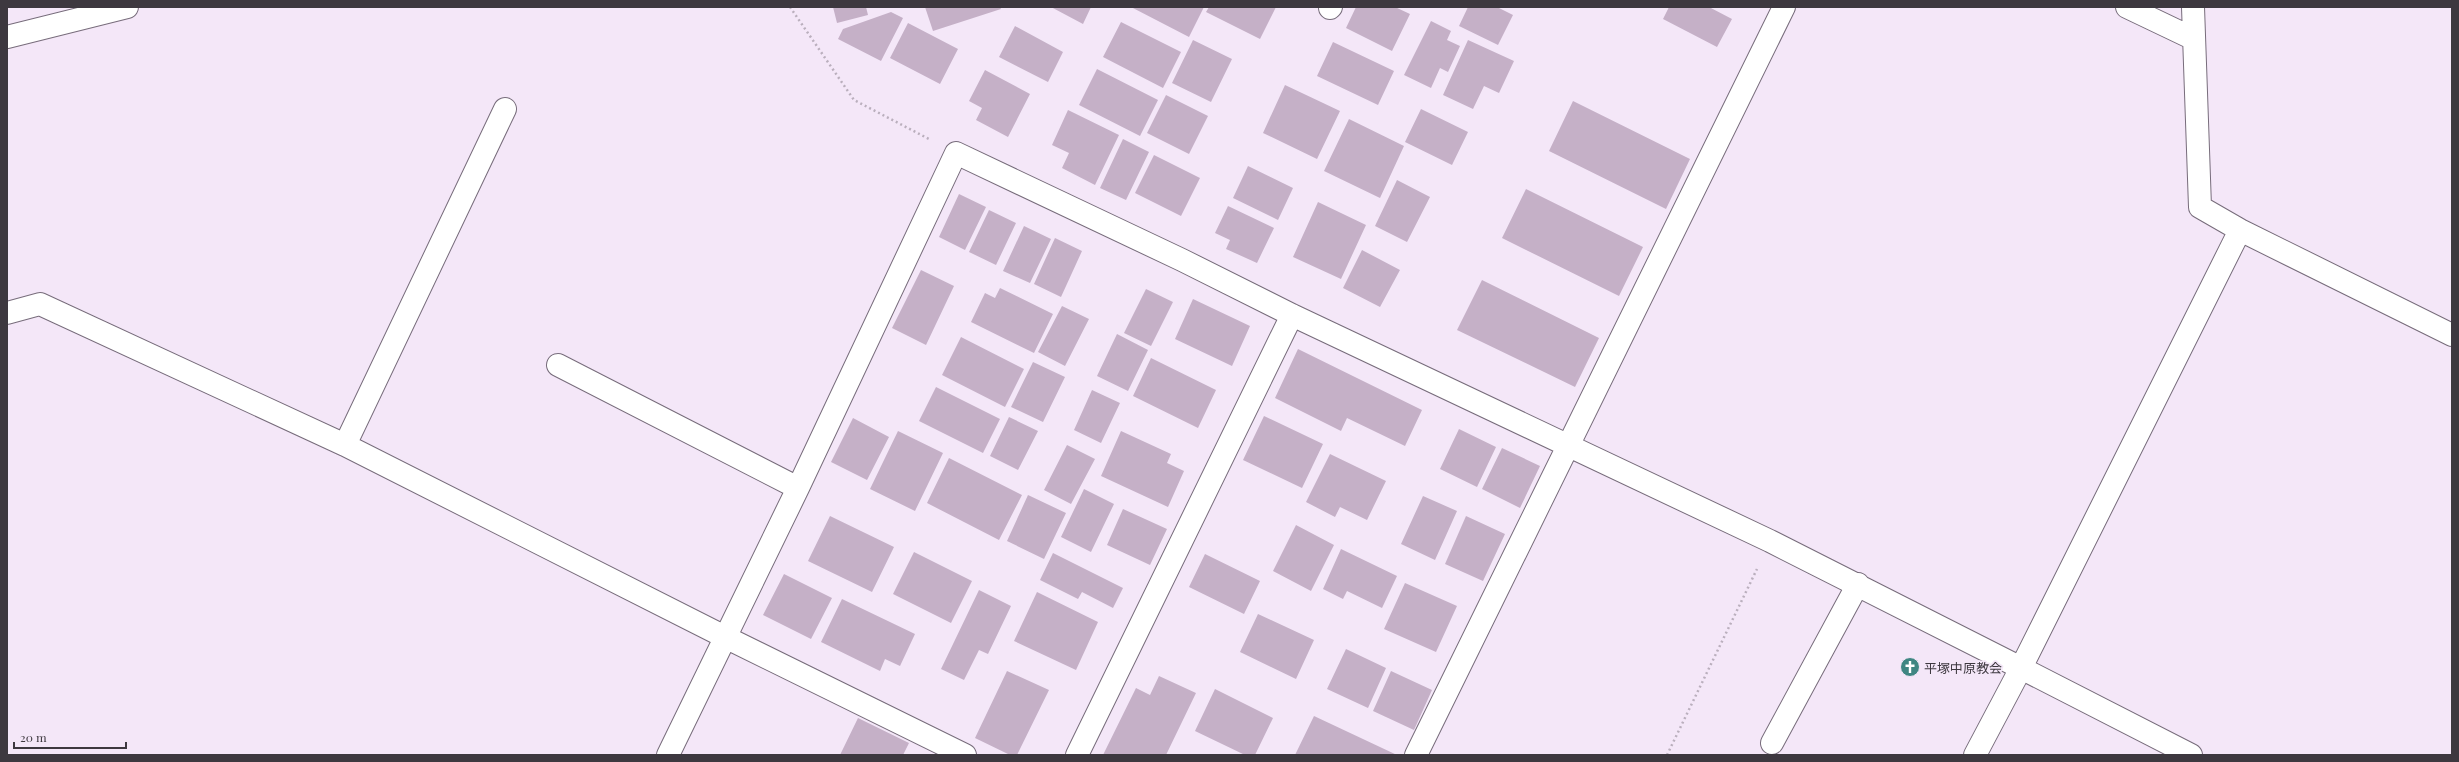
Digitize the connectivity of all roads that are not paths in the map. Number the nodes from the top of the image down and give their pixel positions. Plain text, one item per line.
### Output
1 (127, 7) edge
2 (1784, 7) edge
3 (2127, 7) edge
4 (2193, 7) edge
5 (7, 37) edge
6 (2194, 39) junction
7 (504, 108) dead end
8 (2240, 230) junction
9 (7, 313) edge
10 (1292, 315) junction
11 (2452, 335) edge
12 (558, 365) dead end
13 (345, 445) junction
14 (1569, 445) junction
15 (798, 488) junction
16 (1858, 584) junction
17 (724, 637) junction
18 (2021, 668) junction
19 (1772, 743) dead end
20 (668, 755) edge
21 (965, 755) edge
22 (1077, 755) edge
23 (1416, 755) edge
24 (1975, 755) edge
25 (2191, 755) edge

1 - 5 street
2 - 14 street
3 - 6 street
4 - 6 street
6 - 8 street
7 - 13 street
8 - 11 street
8 - 18 street
9 - 13 street
10 - 14 street
10 - 15 street
10 - 22 street
12 - 15 street
13 - 17 street
14 - 16 street
14 - 23 street
15 - 17 street
16 - 18 street
16 - 19 street
17 - 20 street
17 - 21 street
18 - 24 street
18 - 25 street

